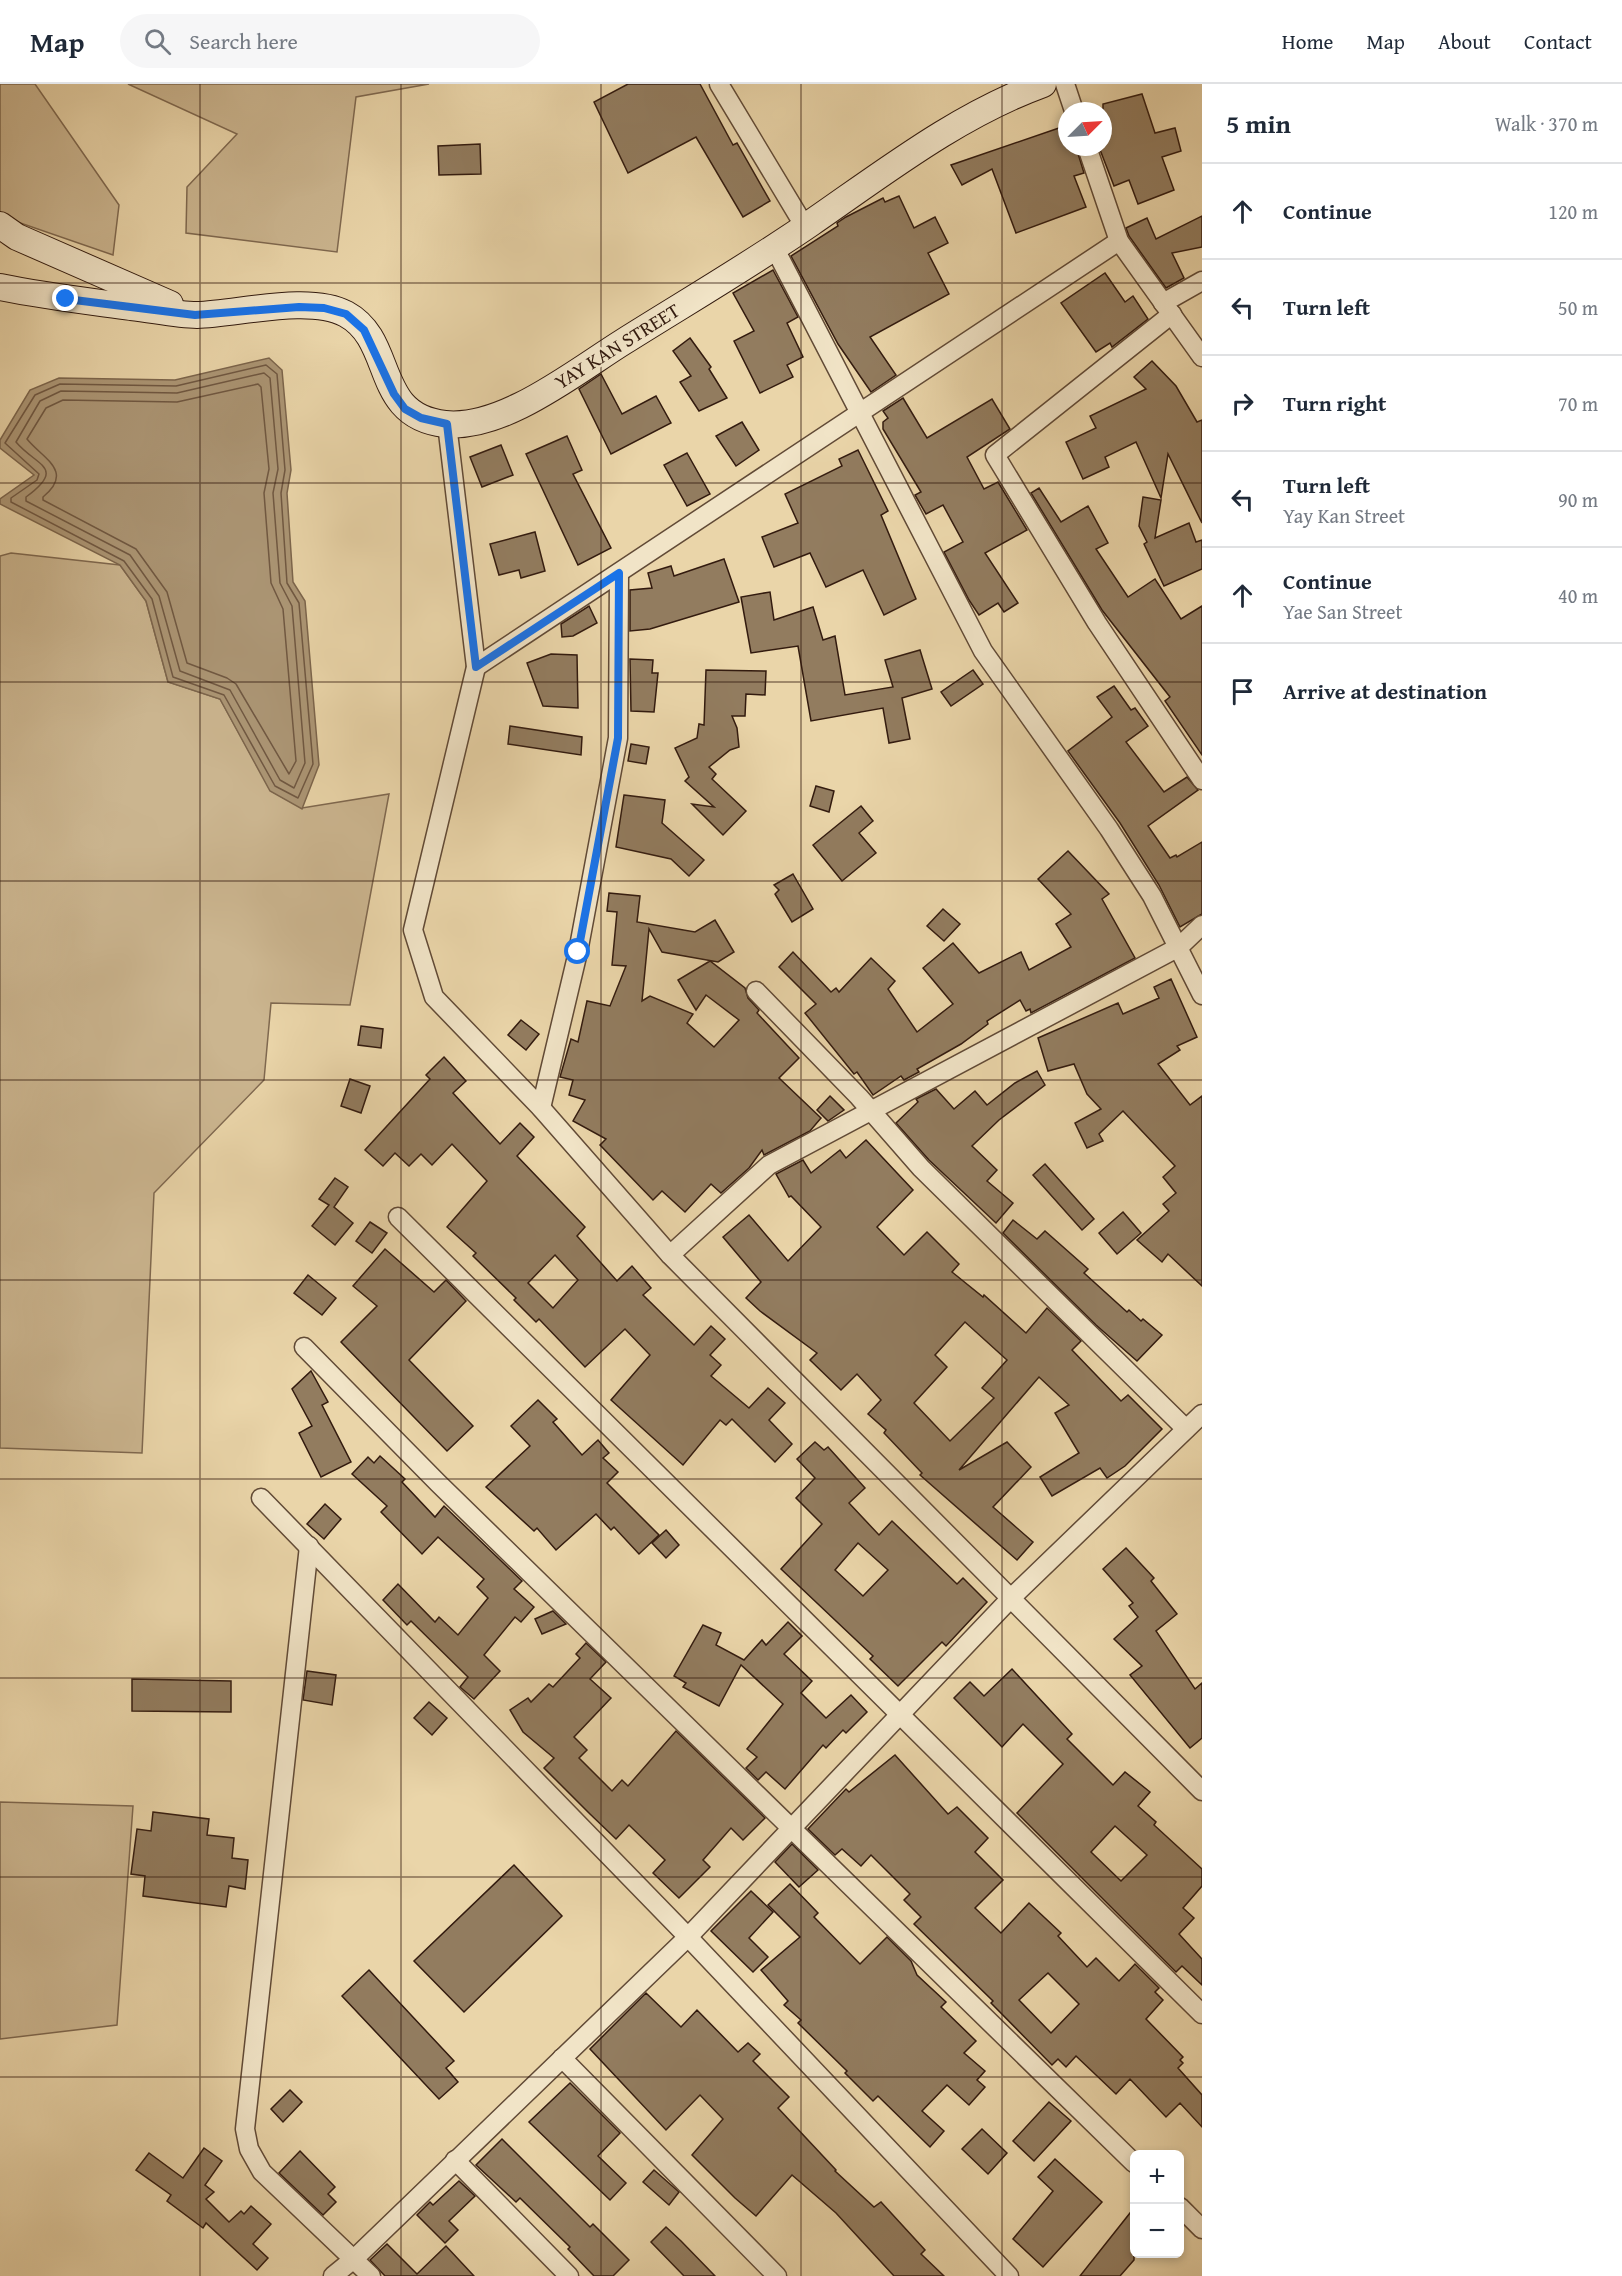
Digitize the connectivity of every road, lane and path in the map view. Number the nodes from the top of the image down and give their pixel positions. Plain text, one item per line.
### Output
1 (719, 84) edge
2 (1043, 84) edge
3 (1065, 84) edge
4 (1071, 102) edge
5 (1090, 156) edge
6 (0, 225) edge
7 (805, 227) junction
8 (1119, 241) junction
9 (774, 247) junction
10 (1202, 281) edge
11 (0, 287) edge
12 (1167, 308) junction
13 (195, 315) junction
14 (1202, 357) edge
15 (859, 414) junction
16 (447, 424) junction
17 (619, 573) junction
18 (476, 667) junction
19 (1202, 780) edge
20 (1202, 925) edge
21 (1179, 947) junction
22 (756, 991) dead end
23 (1202, 995) edge
24 (541, 1108) junction
25 (871, 1113) junction
26 (398, 1216) dead end
27 (670, 1255) junction
28 (304, 1347) dead end
29 (1202, 1414) edge
30 (1186, 1429) junction
31 (261, 1498) dead end
32 (309, 1546) junction
33 (1010, 1599) junction
34 (902, 1714) junction
35 (1202, 1791) edge
36 (792, 1829) junction
37 (688, 1937) junction
38 (1202, 2014) edge
39 (562, 2058) junction
40 (1130, 2159) edge
41 (455, 2160) junction
42 (1184, 2212) edge
43 (1202, 2229) edge
44 (355, 2258) junction
45 (333, 2276) edge
46 (371, 2276) edge
47 (568, 2276) edge
48 (777, 2276) edge
49 (1009, 2276) edge

1 - 7 street
2 - 7 main road, YAY KAN STREET
3 - 4 street
5 - 8 street
6 - 13 main road
7 - 9 main road, YAY KAN STREET
8 - 12 street
8 - 15 street
9 - 15 street
9 - 16 main road, YAY KAN STREET
10 - 12 street
11 - 13 main road, YAY KAN STREET
12 - 14 street
12 - 19 street
13 - 16 main road, YAY KAN STREET
15 - 17 street
15 - 21 street
16 - 18 street
17 - 18 street
17 - 24 street
18 - 24 street
20 - 21 street
21 - 23 street
21 - 25 street
22 - 25 street
24 - 27 street
25 - 27 street
25 - 30 street
26 - 34 street
27 - 33 street
28 - 36 street
29 - 30 street
30 - 33 street
31 - 32 street
32 - 37 street
32 - 44 street
33 - 34 street
33 - 35 street
34 - 36 street
34 - 38 street
36 - 37 street
36 - 40 street
37 - 39 street
37 - 49 street
39 - 41 street
39 - 48 street
41 - 44 street
41 - 47 street
42 - 43 street
44 - 45 street
44 - 46 street

